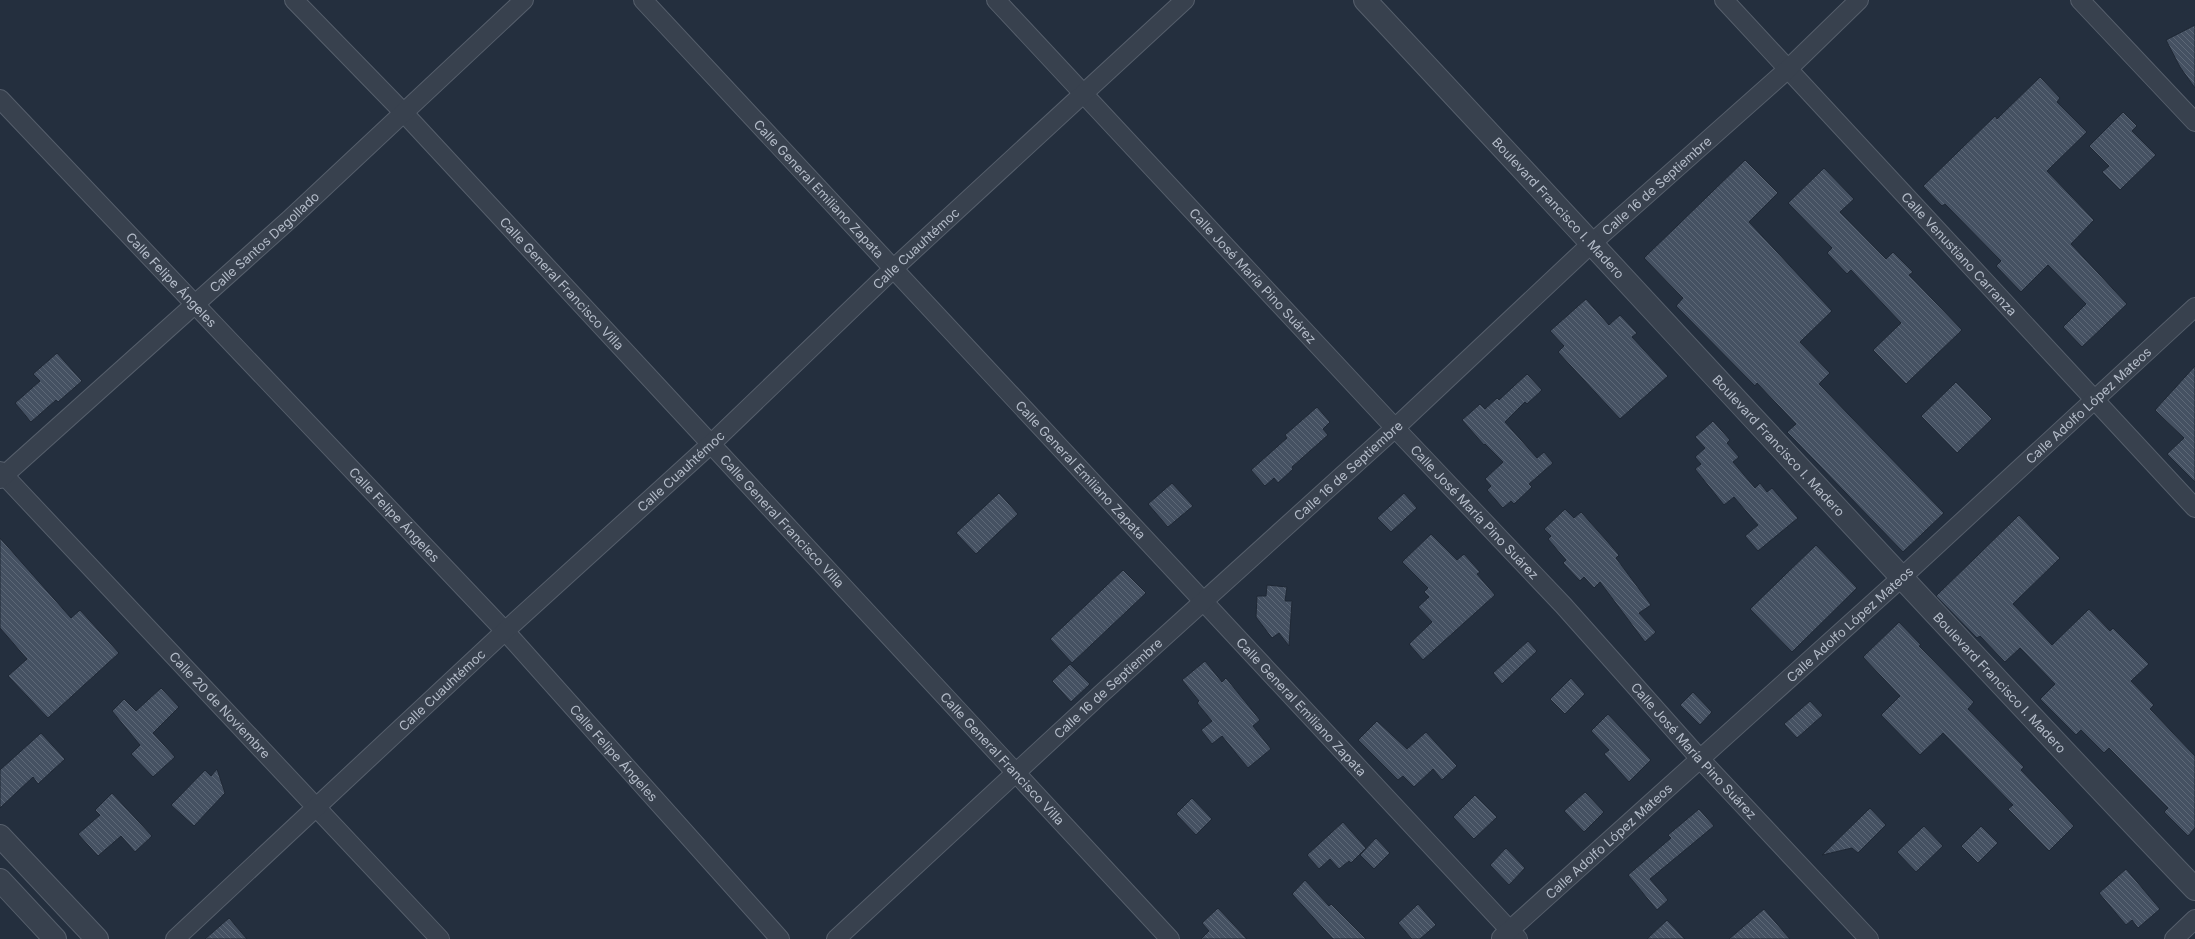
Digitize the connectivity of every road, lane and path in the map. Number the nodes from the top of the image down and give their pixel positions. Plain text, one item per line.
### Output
1 (294, 0) edge
2 (524, 0) edge
3 (643, 0) edge
4 (996, 0) edge
5 (1185, 0) edge
6 (1365, 0) edge
7 (1724, 0) edge
8 (1859, 0) edge
9 (2080, 0) edge
10 (1788, 69) junction
11 (1082, 93) junction
12 (0, 99) edge
13 (403, 112) junction
14 (2195, 122) edge
15 (1592, 243) junction
16 (893, 269) junction
17 (195, 303) junction
18 (2195, 307) edge
19 (2095, 400) junction
20 (1395, 428) junction
21 (712, 443) junction
22 (1, 475) edge
23 (2195, 508) edge
24 (1901, 578) junction
25 (1203, 602) junction
26 (505, 631) junction
27 (1701, 760) junction
28 (1017, 772) junction
29 (316, 808) junction
30 (0, 836) edge
31 (0, 880) edge
32 (2195, 889) edge
33 (2195, 919) edge
34 (1509, 936) edge
35 (55, 939) edge
36 (97, 939) edge
37 (175, 939) edge
38 (440, 939) edge
39 (780, 939) edge
40 (836, 939) edge
41 (1170, 939) edge
42 (1869, 939) edge
43 (2174, 939) edge

1 - 13 street, Calle General Francisco Villa
2 - 13 street, Calle Santos Degollado
3 - 16 street, Calle General Emiliano Zapata
4 - 11 street, Calle José María Pino Suárez
5 - 11 street, Calle Cuauhtémoc
6 - 15 street, Boulevard Francisco I. Madero
7 - 10 street, Calle Venustiano Carranza
8 - 10 street, Calle 16 de Septiembre
9 - 14 street
10 - 15 street, Calle 16 de Septiembre
10 - 19 street, Calle Venustiano Carranza
11 - 16 street, Calle Cuauhtémoc
11 - 20 street, Calle José María Pino Suárez
12 - 17 street, Calle Felipe Ángeles
13 - 17 street, Calle Santos Degollado
13 - 21 street, Calle General Francisco Villa
15 - 20 street, Calle 16 de Septiembre
15 - 24 street, Boulevard Francisco I. Madero
16 - 21 street, Calle Cuauhtémoc
16 - 25 street, Calle General Emiliano Zapata
17 - 22 street, Calle Santos Degollado
17 - 26 street, Calle Felipe Ángeles
18 - 19 street, Calle Adolfo López Mateos
19 - 23 street, Calle Venustiano Carranza
19 - 24 street, Calle Adolfo López Mateos
20 - 25 street, Calle 16 de Septiembre
20 - 27 street, Calle José María Pino Suárez
21 - 26 street, Calle Cuauhtémoc
21 - 28 street, Calle General Francisco Villa
22 - 29 street, Calle 20 de Noviembre
24 - 27 street, Calle Adolfo López Mateos
24 - 32 street, Boulevard Francisco I. Madero
25 - 28 street, Calle 16 de Septiembre
25 - 34 street, Calle General Emiliano Zapata
26 - 29 street, Calle Cuauhtémoc
26 - 39 street, Calle Felipe Ángeles
27 - 34 street, Calle Adolfo López Mateos
27 - 42 street, Calle José María Pino Suárez
28 - 40 street, Calle 16 de Septiembre
28 - 41 street, Calle General Francisco Villa
29 - 37 street, Calle Cuauhtémoc
29 - 38 street, Calle 20 de Noviembre
30 - 36 street
31 - 35 street
33 - 43 street

